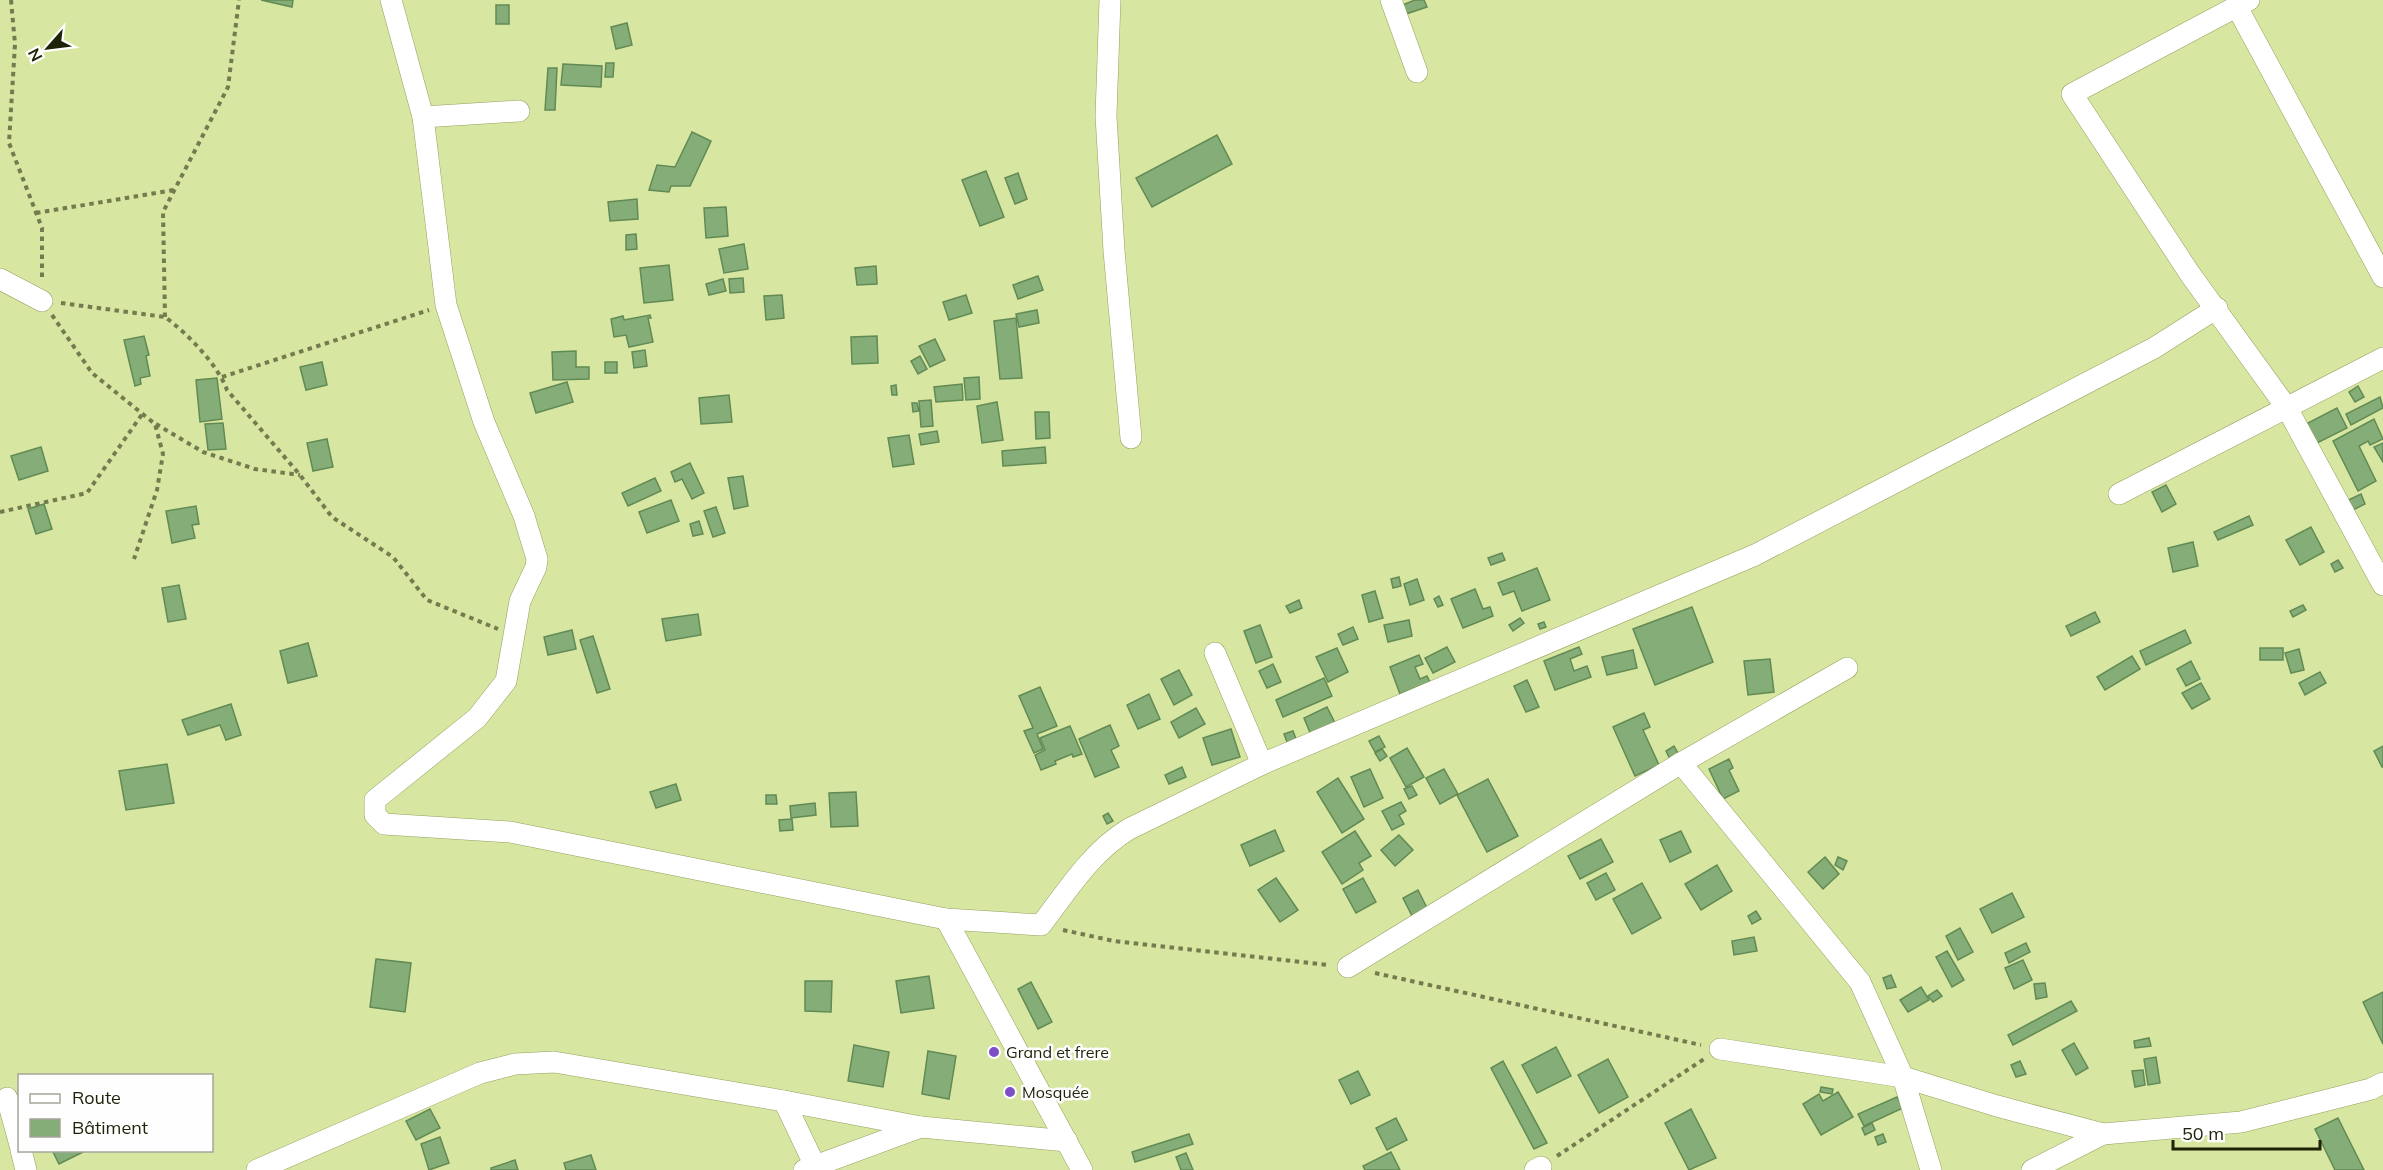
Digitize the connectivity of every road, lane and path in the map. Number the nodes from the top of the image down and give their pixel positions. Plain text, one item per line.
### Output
1 (11, 0) edge
2 (238, 0) edge
3 (391, 0) edge
4 (1110, 0) edge
5 (1391, 0) edge
6 (2243, 3) edge
7 (1417, 72) dead end
8 (519, 111) dead end
9 (423, 117) junction
10 (174, 190) junction
11 (36, 213) junction
12 (2383, 277) edge
13 (0, 279) edge
14 (42, 301) junction
15 (446, 305) junction
16 (2217, 308) junction
17 (165, 317) junction
18 (2383, 358) edge
19 (222, 377) junction
20 (2287, 408) junction
21 (143, 413) junction
22 (155, 424) junction
23 (1131, 438) dead end
24 (300, 476) junction
25 (2119, 494) dead end
26 (0, 512) edge
27 (134, 559) dead end
28 (2383, 585) edge
29 (512, 635) junction
30 (1215, 653) dead end
31 (1847, 668) dead end
32 (1681, 763) junction
33 (1262, 764) junction
34 (946, 919) junction
35 (1041, 925) junction
36 (1347, 967) junction
37 (1720, 1049) junction
38 (1903, 1077) junction
39 (2383, 1083) edge
40 (7, 1098) dead end
41 (784, 1101) junction
42 (921, 1127) junction
43 (2103, 1134) junction
44 (18, 1138) edge
45 (1067, 1141) junction
46 (22, 1152) edge
47 (1538, 1168) edge
48 (812, 1169) edge
49 (26, 1170) edge
50 (257, 1170) edge
51 (1082, 1170) edge
52 (1931, 1170) edge
53 (2032, 1170) edge

1 - 11 path
2 - 10 path
3 - 9 street
4 - 23 street
5 - 7 street
6 - 12 street
6 - 16 street
8 - 9 street
9 - 15 street
10 - 11 path
10 - 17 path
11 - 14 path
13 - 14 street
14 - 17 path
14 - 21 path
15 - 19 path
15 - 29 street
16 - 20 street
16 - 33 street
17 - 19 path
18 - 20 street
19 - 24 path
20 - 25 street
20 - 28 street
21 - 22 path
21 - 26 path
22 - 24 path
22 - 27 path
24 - 29 path
29 - 34 street
30 - 33 street
31 - 32 street
32 - 36 street
32 - 38 street
33 - 35 street
34 - 35 street
34 - 45 street
35 - 36 path
36 - 37 path
37 - 38 street
37 - 47 path
38 - 43 street
38 - 52 street
39 - 43 street
40 - 44 street
41 - 42 street
41 - 48 street
41 - 50 street
42 - 45 street
42 - 48 street
43 - 53 street
45 - 51 street
46 - 49 street

